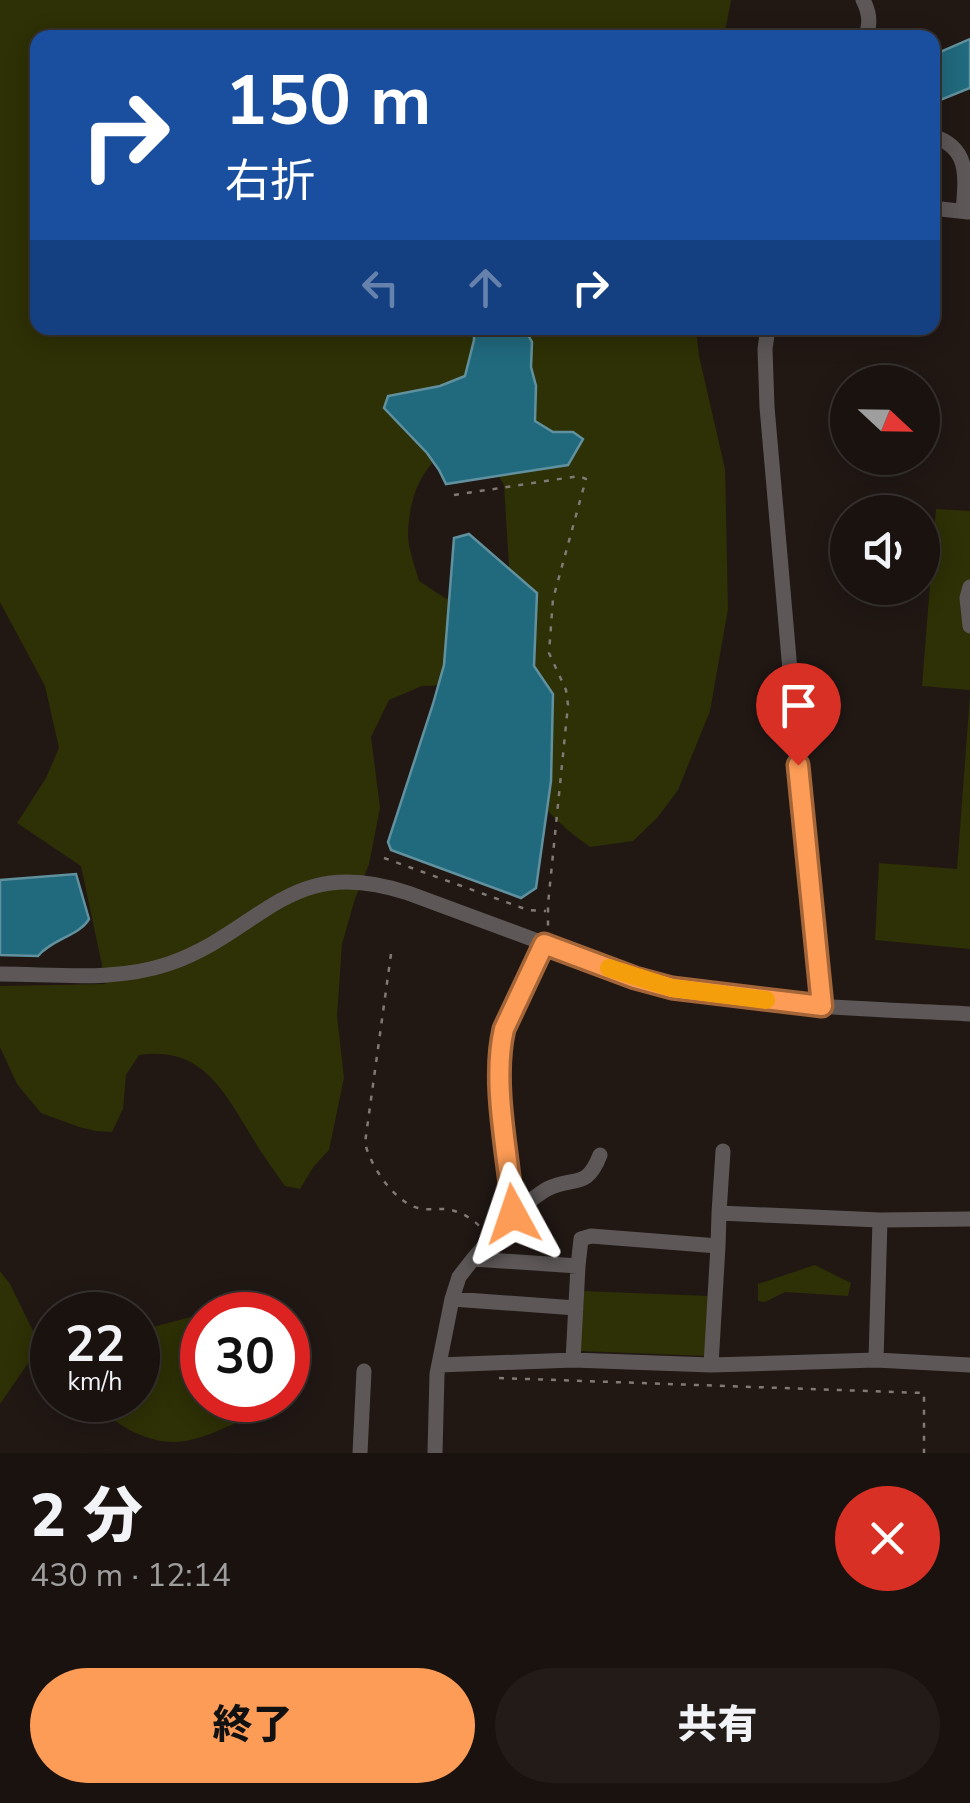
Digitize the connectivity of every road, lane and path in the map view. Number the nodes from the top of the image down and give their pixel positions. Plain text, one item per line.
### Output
1 (863, 0) edge
2 (867, 30) edge
3 (940, 138) edge
4 (940, 209) edge
5 (966, 212) edge
6 (767, 335) edge
7 (454, 495) dead end
8 (970, 587) edge
9 (970, 626) edge
10 (384, 858) dead end
11 (548, 911) junction
12 (544, 944) junction
13 (392, 954) dead end
14 (0, 974) edge
15 (822, 1006) junction
16 (970, 1014) edge
17 (724, 1151) dead end
18 (600, 1156) dead end
19 (719, 1213) junction
20 (513, 1214) junction
21 (970, 1219) edge
22 (880, 1220) junction
23 (492, 1237) junction
24 (718, 1246) junction
25 (473, 1259) junction
26 (578, 1266) junction
27 (452, 1299) junction
28 (576, 1308) junction
29 (573, 1360) junction
30 (876, 1360) junction
31 (440, 1364) junction
32 (711, 1365) junction
33 (970, 1365) edge
34 (364, 1371) dead end
35 (486, 1377) dead end
36 (360, 1453) edge
37 (435, 1453) edge
38 (924, 1453) edge

1 - 2 street
3 - 5 street
4 - 5 street
6 - 15 street
7 - 11 path
8 - 9 street
10 - 11 path
11 - 12 path
12 - 14 street
12 - 15 street
12 - 20 street
13 - 23 path
15 - 16 street
17 - 19 street
18 - 20 street
19 - 22 street
19 - 24 street
20 - 23 street
21 - 22 street
22 - 30 street
23 - 25 street
24 - 26 street
24 - 32 street
25 - 26 street
25 - 27 street
26 - 28 street
27 - 28 street
27 - 31 street
28 - 29 street
29 - 31 street
29 - 32 street
30 - 32 street
30 - 33 street
31 - 37 street
34 - 36 street
35 - 38 path

